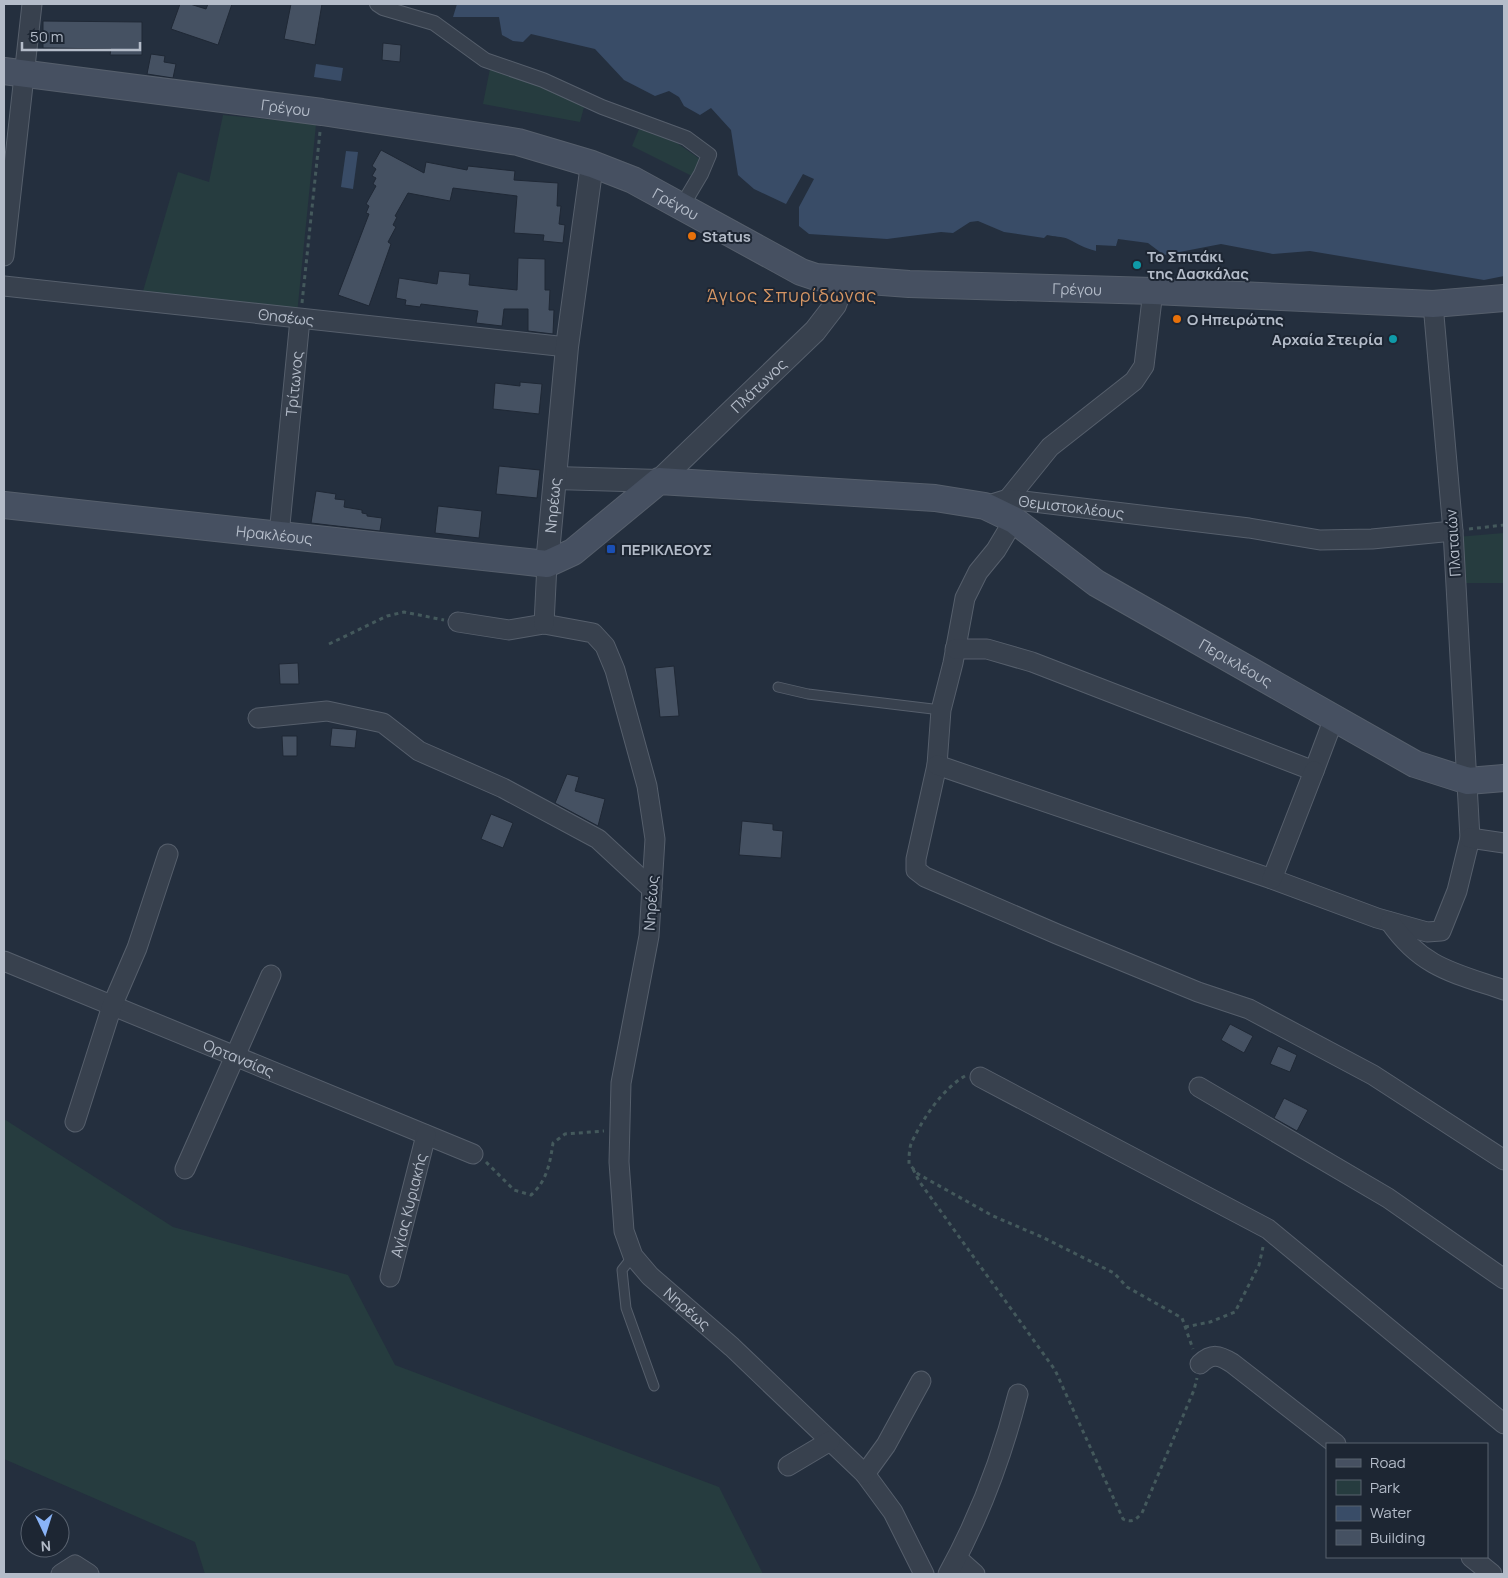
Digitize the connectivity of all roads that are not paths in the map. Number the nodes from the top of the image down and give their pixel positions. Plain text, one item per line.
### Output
1 (32, 4) edge
2 (377, 4) edge
3 (14, 72) edge
4 (592, 164) junction
5 (682, 206) junction
6 (4, 256) edge
7 (844, 280) junction
8 (4, 286) edge
9 (1153, 290) junction
10 (1504, 298) edge
11 (1433, 304) junction
12 (300, 319) junction
13 (567, 347) junction
14 (555, 478) junction
15 (659, 481) junction
16 (4, 504) edge
17 (1002, 508) junction
18 (1453, 531) junction
19 (279, 534) junction
20 (547, 564) junction
21 (458, 622) road end
22 (544, 624) junction
23 (955, 649) junction
24 (778, 687) dead end
25 (941, 710) junction
26 (258, 718) dead end
27 (1334, 718) junction
28 (937, 765) junction
29 (1314, 771) junction
30 (1504, 778) edge
31 (1468, 781) junction
32 (1470, 838) junction
33 (1504, 843) edge
34 (168, 854) dead end
35 (1272, 879) junction
36 (652, 889) junction
37 (1390, 922) junction
38 (4, 961) edge
39 (271, 975) dead end
40 (1504, 990) edge
41 (112, 1006) junction
42 (235, 1056) junction
43 (980, 1077) road end
44 (1199, 1088) dead end
45 (75, 1122) dead end
46 (426, 1135) junction
47 (473, 1154) road end
48 (1504, 1160) edge
49 (185, 1169) dead end
50 (633, 1256) junction
51 (390, 1277) dead end
52 (1504, 1279) edge
53 (1200, 1364) road end
54 (921, 1381) dead end
55 (654, 1386) dead end
56 (1018, 1394) dead end
57 (1504, 1424) edge
58 (830, 1441) junction
59 (1335, 1443) edge
60 (788, 1466) dead end
61 (865, 1474) junction
62 (1472, 1558) edge
63 (953, 1566) edge
64 (61, 1574) edge
65 (90, 1574) edge
66 (924, 1574) edge
67 (975, 1574) edge
68 (1492, 1574) edge

1 - 3 street
2 - 5 street
3 - 4 main road, Γρέγου
3 - 6 street
4 - 5 main road, Γρέγου
4 - 13 street, Νηρέως
5 - 7 main road, Γρέγου
7 - 9 main road, Γρέγου
7 - 15 street, Πλάτωνος
8 - 12 street, Θησέως
9 - 11 main road, Γρέγου
9 - 17 street
10 - 11 main road, Γρέγου
11 - 18 street, Πλαταιών
12 - 13 street, Θησέως
12 - 19 street, Τρίτωνος
13 - 14 street, Νηρέως
14 - 15 street
14 - 20 street, Νηρέως
15 - 17 main road, Θεμιστοκλέους
15 - 20 main road
16 - 19 main road, Ηρακλέους
17 - 18 street, Θεμιστοκλέους
17 - 23 street
17 - 27 main road, Περικλέους
18 - 31 street, Πλαταιών
19 - 20 main road, Ηρακλέους
20 - 22 street, Νηρέως
21 - 22 street
22 - 36 street, Νηρέως
23 - 25 street
23 - 29 street
24 - 25 lane
25 - 28 street
26 - 36 street
27 - 29 street
27 - 31 main road, Περικλέους
28 - 35 street
28 - 48 street
29 - 35 street
30 - 31 main road, Περικλέους
31 - 32 street, Πλαταιών
32 - 33 street
32 - 37 street, Πλαταιών
34 - 41 street
35 - 37 street
36 - 50 street, Νηρέως
37 - 40 street
38 - 41 street, Ορτανσίας
39 - 42 street
41 - 42 street, Ορτανσίας
41 - 45 street
42 - 46 street, Ορτανσίας
42 - 49 street
43 - 57 street
44 - 52 street
46 - 47 street, Ορτανσίας
46 - 51 street, Αγίας Κυριακής
50 - 55 lane
50 - 58 street, Νηρέως
53 - 59 street
54 - 61 street
56 - 63 street
58 - 60 street
58 - 61 street, Νηρέως
61 - 66 street, Νηρέως
62 - 68 street
63 - 67 street
64 - 65 street

